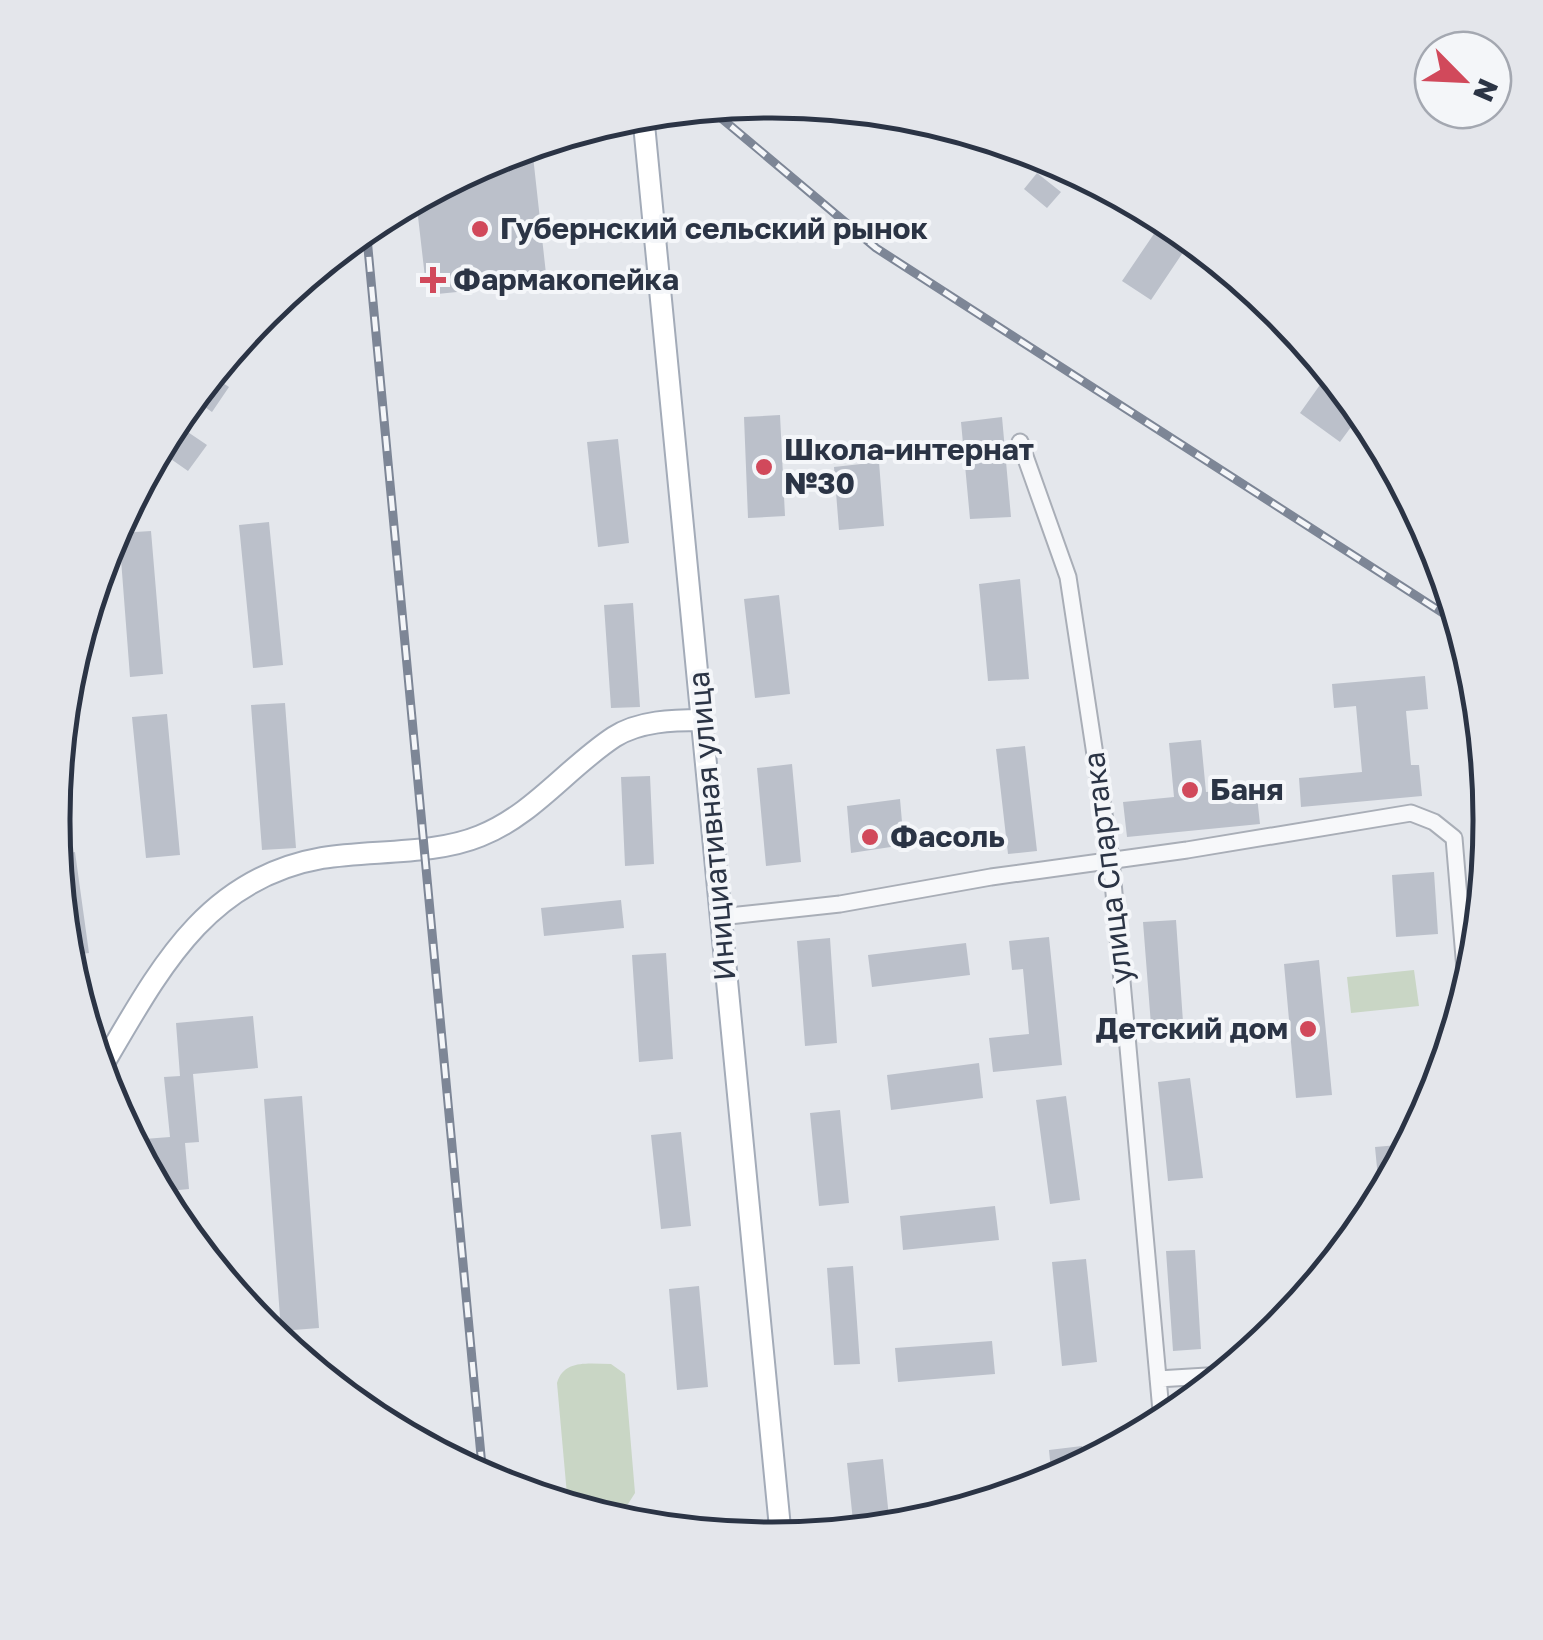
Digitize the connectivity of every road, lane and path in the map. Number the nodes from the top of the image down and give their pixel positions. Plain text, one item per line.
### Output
1 (645, 131) edge
2 (1020, 442) dead end
3 (702, 720) junction
4 (1112, 860) junction
5 (720, 917) junction
6 (1463, 940) edge
7 (110, 1054) edge
8 (1199, 1377) edge
9 (1158, 1380) junction
10 (1160, 1403) edge
11 (778, 1522) edge

1 - 3 main road, Инициативная улица
2 - 4 street, улица Спартака
3 - 5 main road, Инициативная улица
3 - 7 main road
4 - 5 street
4 - 6 street
4 - 9 street, улица Спартака
5 - 11 main road, Инициативная улица
8 - 9 street
9 - 10 street, улица Спартака

